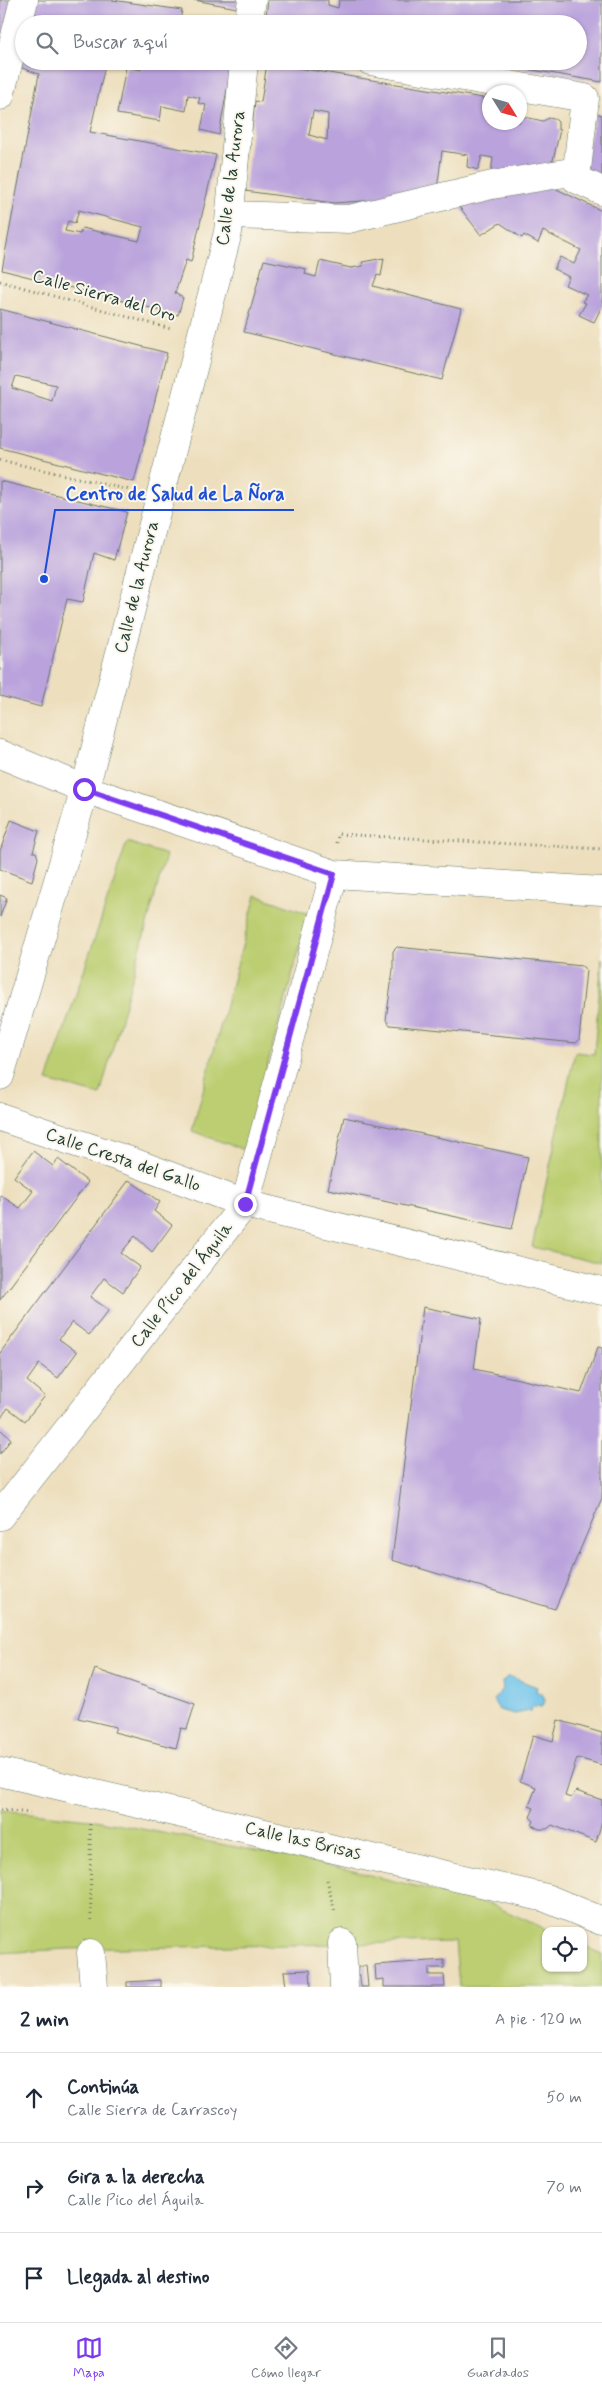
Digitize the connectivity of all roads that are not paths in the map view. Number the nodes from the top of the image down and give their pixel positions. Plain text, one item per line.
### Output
1 (24, 0) edge
2 (252, 0) edge
3 (20, 15) edge
4 (250, 15) edge
5 (15, 36) edge
6 (243, 70) edge
7 (422, 70) edge
8 (0, 96) edge
9 (577, 175) junction
10 (602, 191) edge
11 (230, 215) junction
12 (0, 754) edge
13 (84, 789) junction
14 (334, 874) junction
15 (602, 891) edge
16 (0, 1076) edge
17 (0, 1117) edge
18 (245, 1204) junction
19 (602, 1291) edge
20 (0, 1516) edge
21 (0, 1772) edge
22 (602, 1921) edge
23 (342, 1943) road end
24 (91, 1953) road end
25 (94, 1987) edge
26 (344, 1987) edge

1 - 3 street
2 - 4 street
5 - 8 street
6 - 11 street, Calle de la Aurora
7 - 9 street
9 - 10 street
9 - 11 street
11 - 13 street, Calle de la Aurora
12 - 13 street
13 - 14 street
13 - 16 street, Calle de la Aurora
14 - 15 street
14 - 18 street, Calle Pico del Águila
17 - 18 street, Calle Cresta del Gallo
18 - 19 street, Calle Cresta del Gallo
18 - 20 street, Calle Pico del Águila
21 - 22 street, Calle las Brisas
23 - 26 street
24 - 25 street

